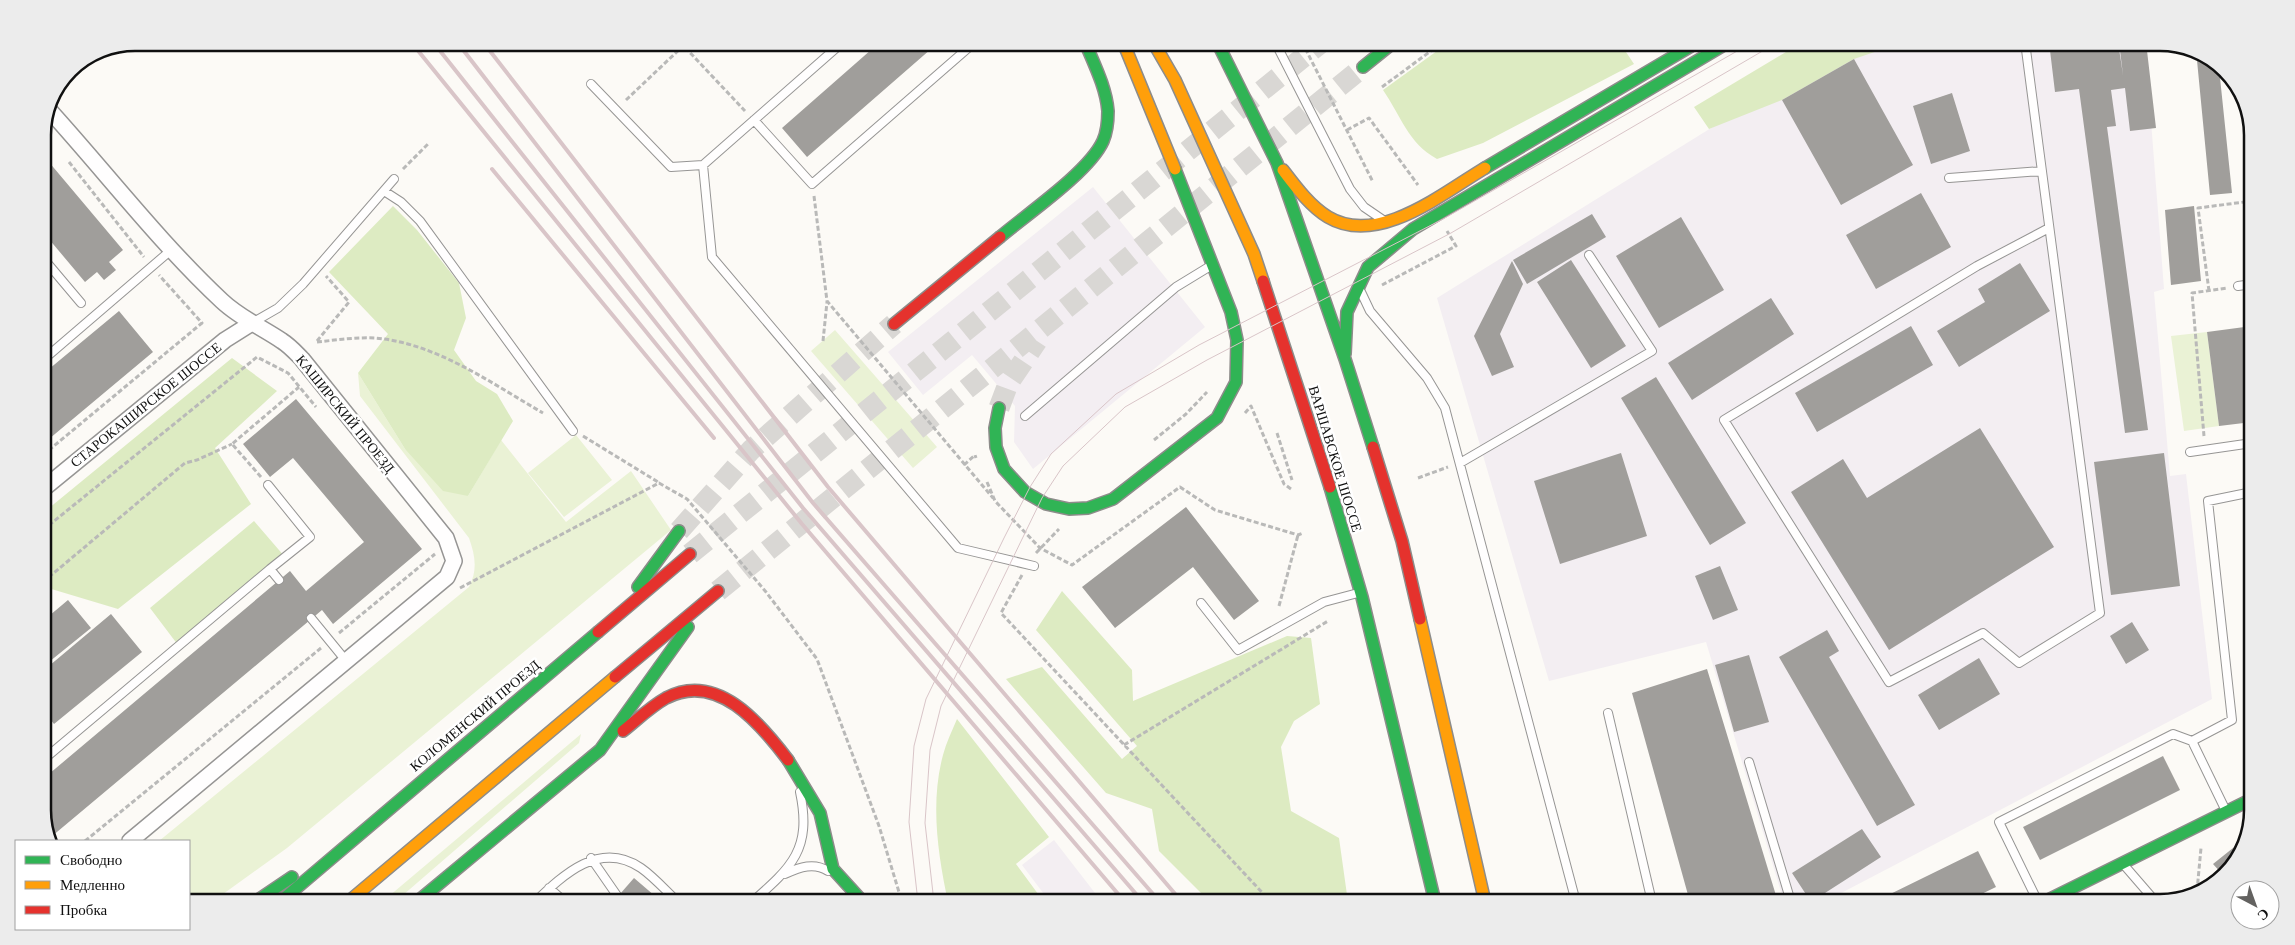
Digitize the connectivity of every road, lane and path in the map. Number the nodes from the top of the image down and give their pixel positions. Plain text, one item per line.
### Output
1 (675, 51) edge
2 (689, 51) edge
3 (833, 51) edge
4 (965, 51) edge
5 (1089, 51) edge
6 (1127, 51) edge
7 (1158, 51) edge
8 (1222, 51) edge
9 (1280, 51) edge
10 (1307, 51) edge
11 (1383, 51) edge
12 (1431, 51) edge
13 (1683, 51) edge
14 (1714, 51) edge
15 (2026, 51) edge
16 (1364, 67) tunnel mouth
17 (591, 84) dead end
18 (1382, 87) dead end
19 (616, 110) junction
20 (54, 115) edge
21 (754, 120) junction
22 (1347, 130) junction
23 (428, 144) dead end
24 (68, 160) dead end
25 (1277, 163) junction
26 (703, 165) junction
27 (2042, 171) junction
28 (1948, 178) dead end
29 (394, 179) joint
30 (1373, 182) dead end
31 (812, 184) junction
32 (1419, 186) dead end
33 (384, 191) junction
34 (2244, 202) edge
35 (1387, 223) junction
36 (2049, 228) junction
37 (1413, 229) junction
38 (1456, 246) dead end
39 (170, 251) junction
40 (1589, 255) dead end
41 (1212, 265) junction
42 (152, 267) junction
43 (318, 267) junction
44 (51, 268) edge
45 (2244, 285) edge
46 (2238, 286) joint
47 (1358, 287) junction
48 (1374, 289) dead end
49 (2209, 291) junction
50 (827, 301) junction
51 (81, 304) dead end
52 (252, 323) junction
53 (894, 324) tunnel mouth
54 (823, 341) dead end
55 (51, 353) edge
56 (1345, 359) junction
57 (299, 387) junction
58 (1208, 390) dead end
59 (1251, 406) dead end
60 (999, 408) tunnel mouth
61 (318, 410) dead end
62 (1025, 416) dead end
63 (549, 417) dead end
64 (574, 431) joint
65 (1277, 433) dead end
66 (232, 444) junction
67 (1148, 444) dead end
68 (2244, 444) edge
69 (51, 448) edge
70 (2206, 450) junction
71 (2190, 452) dead end
72 (1460, 463) junction
73 (979, 464) dead end
74 (251, 465) dead end
75 (964, 465) junction
76 (983, 473) dead end
77 (1418, 478) dead end
78 (1292, 480) dead end
79 (51, 482) edge
80 (659, 483) junction
81 (268, 485) dead end
82 (1291, 489) dead end
83 (2244, 494) edge
84 (996, 501) junction
85 (51, 524) edge
86 (679, 531) tunnel mouth
87 (1303, 533) dead end
88 (1298, 535) junction
89 (438, 552) dead end
90 (690, 554) tunnel mouth
91 (1031, 565) joint
92 (270, 569) junction
93 (51, 575) edge
94 (279, 580) dead end
95 (458, 589) dead end
96 (718, 591) tunnel mouth
97 (1360, 592) junction
98 (706, 601) junction
99 (1201, 603) dead end
100 (1279, 606) dead end
101 (619, 614) junction
102 (311, 618) dead end
103 (1328, 620) dead end
104 (330, 641) junction
105 (347, 662) junction
106 (1608, 713) dead end
107 (2192, 741) junction
108 (1124, 745) junction
109 (600, 750) junction
110 (51, 753) edge
111 (1749, 762) dead end
112 (796, 770) junction
113 (2244, 805) edge
114 (2226, 812) junction
115 (381, 815) junction
116 (86, 840) edge
117 (131, 840) edge
118 (2201, 848) dead end
119 (591, 858) junction
120 (2123, 864) junction
121 (783, 875) junction
122 (837, 876) junction
123 (2198, 884) edge
124 (549, 888) junction
125 (267, 894) edge
126 (289, 894) edge
127 (358, 894) edge
128 (427, 894) edge
129 (543, 894) edge
130 (556, 894) edge
131 (616, 894) edge
132 (670, 894) edge
133 (761, 894) edge
134 (857, 894) edge
135 (900, 894) edge
136 (1264, 894) edge
137 (1433, 894) edge
138 (1483, 894) edge
139 (1574, 894) edge
140 (1650, 894) edge
141 (1789, 894) edge
142 (2034, 894) edge
143 (2061, 894) edge
144 (2149, 894) edge

1 - 19 path
2 - 21 path
3 - 21 lane
4 - 31 lane
5 - 53 main road
6 - 41 main road
7 - 97 main road, ВАРШАВСКОЕ ШОССЕ
8 - 25 main road
9 - 35 lane
10 - 22 path
11 - 16 main road
12 - 18 path
13 - 35 main road
14 - 37 main road
15 - 27 lane
17 - 19 lane
19 - 26 lane
20 - 39 street, КАШИРСКИЙ ПРОЕЗД
21 - 26 lane
21 - 31 lane
22 - 30 path
22 - 32 path
23 - 29 path
24 - 42 path
25 - 35 main road
25 - 56 main road
26 - 91 lane
27 - 28 lane
27 - 36 lane
29 - 33 lane
31 - 50 path
33 - 43 lane
33 - 64 lane
34 - 49 path
35 - 37 lane
36 - 36 lane
37 - 47 main road
38 - 48 path
39 - 42 lane
39 - 52 street, КАШИРСКИЙ ПРОЕЗД
40 - 72 lane
41 - 60 main road
41 - 62 lane
42 - 55 lane
42 - 69 path
43 - 52 lane
43 - 63 path
44 - 51 lane
45 - 46 lane
46 - 49 path
47 - 56 main road
47 - 72 lane
49 - 70 path
50 - 54 path
50 - 75 path
52 - 79 street, СТАРОКАШИРСКОЕ ШОССЕ
52 - 105 street, КАШИРСКИЙ ПРОЕЗД
56 - 138 main road
57 - 61 path
57 - 66 path
57 - 85 path
58 - 67 path
59 - 82 path
64 - 80 path
65 - 78 path
66 - 74 path
66 - 93 path
68 - 70 lane
70 - 71 lane
72 - 77 path
72 - 139 lane
73 - 75 path
75 - 84 path
76 - 84 path
80 - 95 path
80 - 135 path
81 - 92 lane
83 - 107 lane
84 - 88 path
86 - 101 main road
87 - 88 path
88 - 100 path
89 - 104 path
90 - 101 main road, КОЛОМЕНСКИЙ ПРОЕЗД
91 - 108 path
92 - 94 lane
92 - 110 lane
96 - 98 main road
97 - 99 lane
97 - 137 main road, ВАРШАВСКОЕ ШОССЕ
98 - 109 main road
98 - 127 main road
101 - 115 main road, КОЛОМЕНСКИЙ ПРОЕЗД
102 - 104 lane
103 - 108 path
104 - 105 lane
104 - 116 path
105 - 117 street
106 - 140 lane
107 - 114 lane
107 - 142 lane
108 - 136 path
109 - 112 main road
109 - 128 main road
111 - 141 lane
112 - 121 lane
112 - 122 main road
113 - 114 main road
114 - 120 main road
115 - 125 main road
115 - 126 main road, КОЛОМЕНСКИЙ ПРОЕЗД
118 - 123 path
119 - 124 lane
119 - 131 lane
119 - 132 lane
120 - 143 main road
120 - 144 lane
121 - 122 lane
121 - 133 lane
122 - 134 main road
124 - 129 lane
124 - 130 lane

